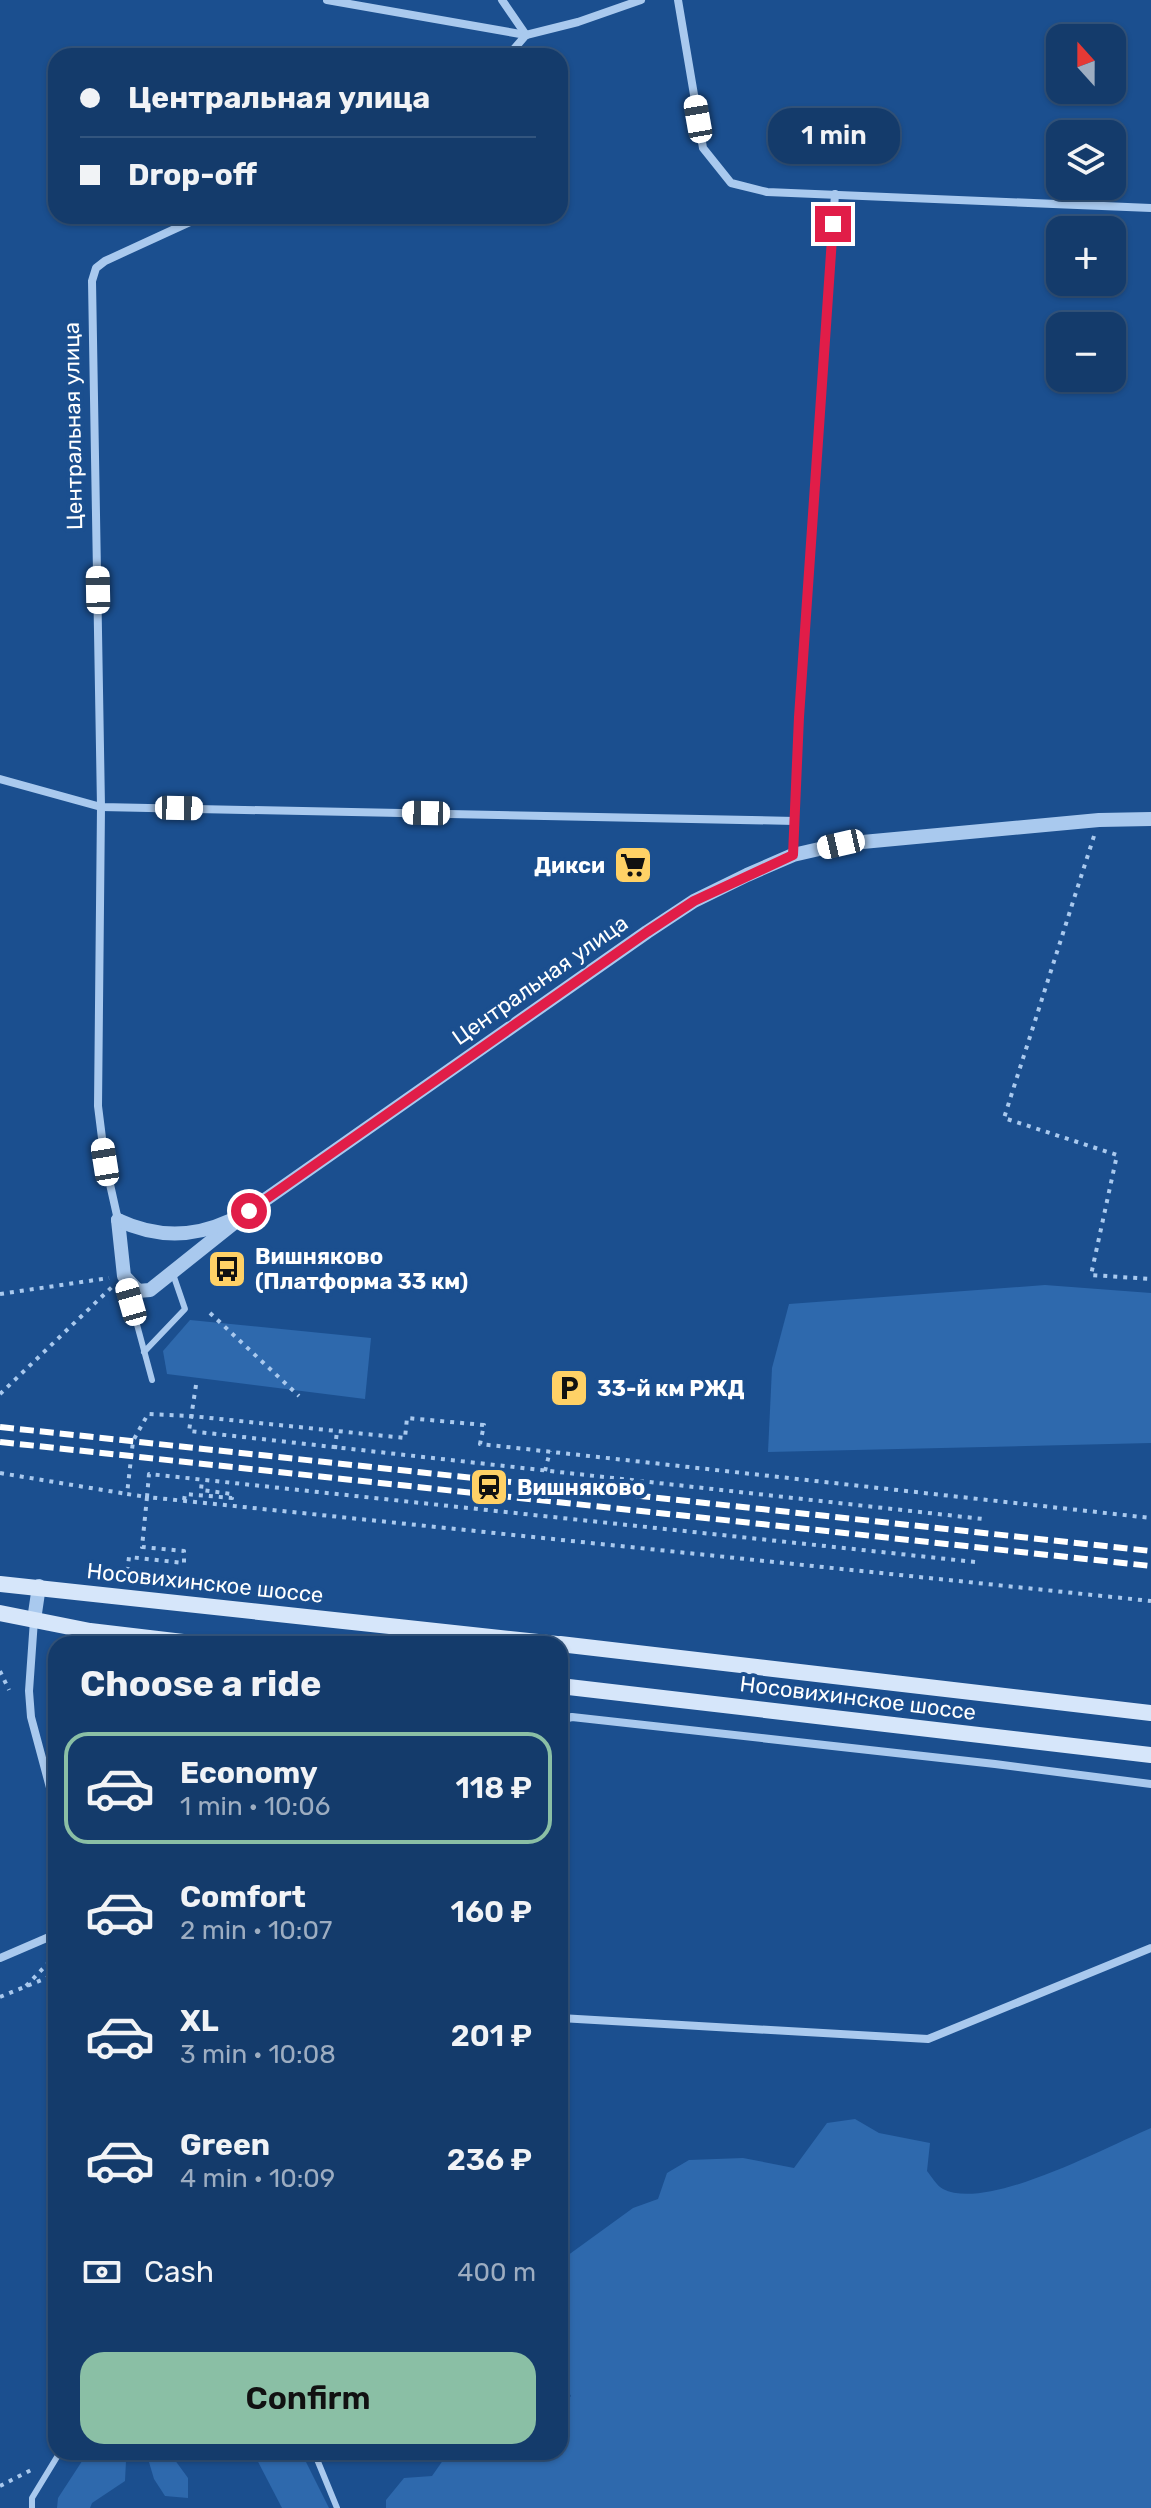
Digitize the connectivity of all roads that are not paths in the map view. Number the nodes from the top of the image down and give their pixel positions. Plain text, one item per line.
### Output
1 (327, 0) edge
2 (502, 0) edge
3 (641, 0) edge
4 (678, 0) edge
5 (526, 35) junction
6 (515, 48) edge
7 (835, 194) junction
8 (1151, 208) edge
9 (186, 224) edge
10 (0, 779) edge
11 (101, 807) junction
12 (1151, 819) edge
13 (795, 821) junction
14 (793, 855) junction
15 (249, 1211) junction
16 (118, 1220) junction
17 (173, 1272) junction
18 (124, 1276) junction
19 (144, 1352) junction
20 (152, 1380) dead end
21 (0, 1584) edge
22 (39, 1586) junction
23 (0, 1613) edge
24 (34, 1620) junction
25 (132, 1636) edge
26 (486, 1636) edge
27 (568, 1645) edge
28 (568, 1687) edge
29 (1151, 1713) edge
30 (568, 1718) edge
31 (1151, 1755) edge
32 (48, 1780) edge
33 (1151, 1784) edge
34 (48, 1937) edge
35 (1151, 1948) edge
36 (0, 1958) edge
37 (568, 2018) edge
38 (55, 2460) edge
39 (317, 2460) edge
40 (32, 2508) edge
41 (337, 2508) edge

1 - 5 street
2 - 5 street
3 - 5 street
4 - 7 street
5 - 6 street
7 - 8 street
7 - 13 street
9 - 11 street, Центральная улица
10 - 11 street
11 - 13 street
11 - 16 street, Центральная улица
12 - 14 street, Центральная улица
13 - 14 street
14 - 15 street, Центральная улица
15 - 16 street
15 - 17 street, Центральная улица
16 - 18 street, Центральная улица
17 - 18 street, Центральная улица
17 - 19 lane
18 - 19 lane
19 - 20 lane
21 - 22 main road, Носовихинское шоссе
22 - 24 street
22 - 26 main road, Носовихинское шоссе
23 - 24 main road
24 - 25 main road
24 - 32 street
27 - 29 main road, Носовихинское шоссе
28 - 31 main road, Носовихинское шоссе
30 - 33 street
34 - 36 street
35 - 37 street
38 - 40 lane
39 - 41 lane

